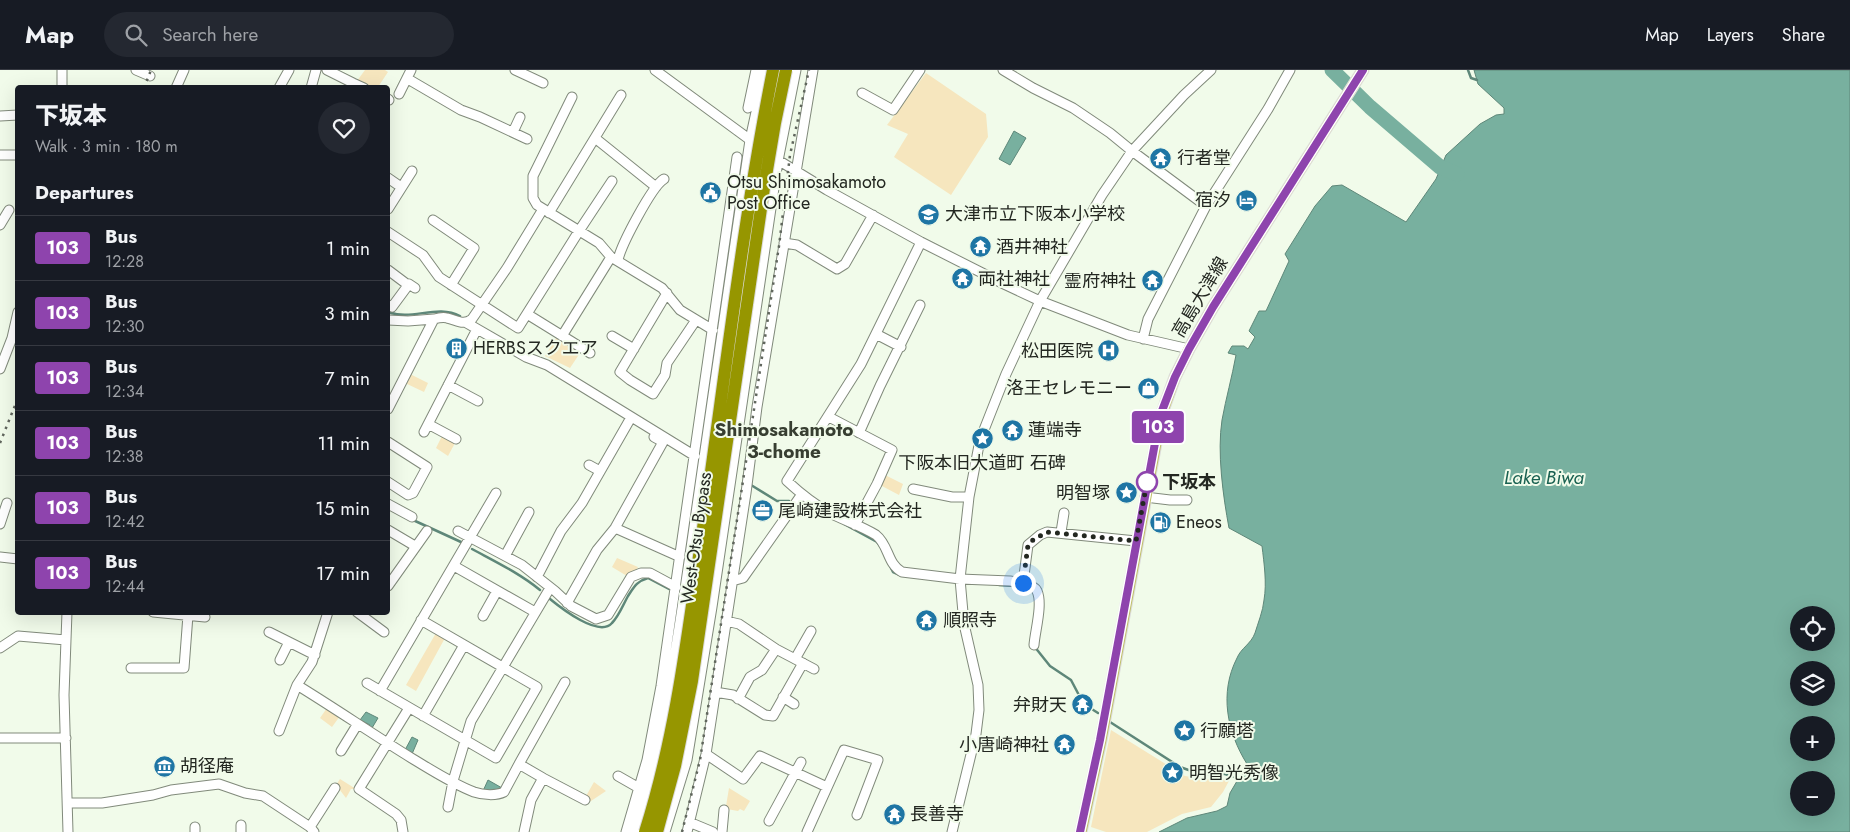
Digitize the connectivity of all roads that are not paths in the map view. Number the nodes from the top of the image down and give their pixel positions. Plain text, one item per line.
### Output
1 (62, 70) edge
2 (136, 70) edge
3 (184, 70) edge
4 (289, 70) edge
5 (316, 70) edge
6 (327, 70) edge
7 (655, 70) edge
8 (786, 70) edge
9 (796, 70) edge
10 (813, 70) edge
11 (920, 70) edge
12 (1004, 70) edge
13 (1212, 70) edge
14 (1290, 70) edge
15 (1363, 70) edge
16 (521, 71) edge
17 (761, 71) edge
18 (340, 73) edge
19 (409, 74) edge
20 (150, 76) dead end
21 (543, 83) dead end
22 (62, 85) edge
23 (177, 85) edge
24 (281, 85) edge
25 (312, 85) edge
26 (353, 85) edge
27 (862, 93) dead end
28 (398, 94) dead end
29 (621, 95) dead end
30 (572, 97) dead end
31 (748, 108) dead end
32 (15, 115) edge
33 (0, 116) edge
34 (520, 117) dead end
35 (513, 132) junction
36 (595, 138) junction
37 (527, 140) dead end
38 (750, 140) junction
39 (1132, 152) junction
40 (0, 155) edge
41 (15, 155) edge
42 (737, 157) dead end
43 (778, 161) junction
44 (796, 170) junction
45 (412, 171) dead end
46 (735, 176) junction
47 (744, 178) junction
48 (390, 179) edge
49 (664, 179) dead end
50 (612, 181) dead end
51 (401, 187) junction
52 (656, 187) junction
53 (390, 206) edge
54 (1206, 206) junction
55 (9, 210) dead end
56 (546, 211) junction
57 (873, 215) junction
58 (729, 216) junction
59 (739, 218) junction
60 (433, 220) dead end
61 (768, 223) junction
62 (0, 225) edge
63 (786, 228) junction
64 (579, 231) junction
65 (390, 233) edge
66 (921, 242) junction
67 (784, 243) junction
68 (724, 246) junction
69 (734, 248) junction
70 (614, 259) junction
71 (390, 271) edge
72 (451, 286) junction
73 (667, 293) junction
74 (1040, 300) junction
75 (482, 304) junction
76 (920, 305) dead end
77 (390, 306) edge
78 (527, 314) junction
79 (434, 319) junction
80 (390, 320) edge
81 (696, 320) junction
82 (465, 322) junction
83 (15, 325) edge
84 (713, 330) junction
85 (476, 332) junction
86 (876, 334) junction
87 (562, 336) junction
88 (612, 336) dead end
89 (1143, 339) junction
90 (901, 347) junction
91 (634, 349) junction
92 (1189, 349) junction
93 (506, 351) dead end
94 (590, 353) dead end
95 (0, 369) edge
96 (448, 385) junction
97 (478, 401) dead end
98 (390, 405) edge
99 (618, 415) dead end
100 (829, 417) junction
101 (629, 422) junction
102 (860, 434) junction
103 (456, 439) dead end
104 (390, 443) edge
105 (696, 456) junction
106 (589, 465) dead end
107 (600, 472) junction
108 (697, 474) junction
109 (731, 477) junction
110 (390, 483) edge
111 (747, 486) junction
112 (913, 489) dead end
113 (496, 493) dead end
114 (802, 494) junction
115 (969, 497) junction
116 (1145, 497) junction
117 (1187, 500) dead end
118 (7, 503) dead end
119 (390, 505) edge
120 (529, 512) dead end
121 (1064, 513) dead end
122 (412, 517) dead end
123 (0, 524) edge
124 (855, 525) junction
125 (614, 528) junction
126 (390, 531) edge
127 (427, 531) dead end
128 (458, 531) dead end
129 (1061, 532) junction
130 (470, 538) junction
131 (1136, 541) junction
132 (415, 546) junction
133 (505, 556) junction
134 (0, 557) edge
135 (680, 557) junction
136 (15, 559) edge
137 (454, 566) junction
138 (537, 577) junction
139 (390, 579) edge
140 (960, 579) junction
141 (732, 581) junction
142 (1023, 583) junction
143 (676, 587) junction
144 (550, 588) junction
145 (497, 591) junction
146 (678, 602) junction
147 (568, 603) junction
148 (712, 607) junction
149 (728, 609) junction
150 (535, 612) junction
151 (67, 615) edge
152 (188, 615) joint
153 (327, 615) edge
154 (368, 615) edge
155 (483, 616) dead end
156 (205, 617) dead end
157 (421, 620) junction
158 (726, 621) junction
159 (811, 631) dead end
160 (269, 632) dead end
161 (384, 632) dead end
162 (66, 640) junction
163 (289, 642) junction
164 (464, 645) junction
165 (1034, 645) dead end
166 (0, 648) edge
167 (776, 649) junction
168 (314, 655) junction
169 (280, 660) dead end
170 (799, 661) junction
171 (502, 667) junction
172 (131, 668) dead end
173 (814, 669) dead end
174 (565, 682) dead end
175 (367, 683) dead end
176 (297, 685) junction
177 (380, 691) junction
178 (715, 692) junction
179 (738, 698) junction
180 (783, 698) junction
181 (794, 704) dead end
182 (409, 708) junction
183 (423, 716) junction
184 (357, 724) junction
185 (278, 731) dead end
186 (0, 738) edge
187 (66, 738) junction
188 (464, 740) junction
189 (388, 744) junction
190 (340, 752) dead end
191 (706, 754) junction
192 (800, 762) dead end
193 (519, 764) junction
194 (795, 772) junction
195 (618, 776) dead end
196 (543, 778) junction
197 (453, 781) junction
198 (827, 787) junction
199 (335, 788) dead end
200 (639, 788) junction
201 (585, 800) dead end
202 (68, 803) junction
203 (448, 807) dead end
204 (724, 810) dead end
205 (858, 815) dead end
206 (769, 821) dead end
207 (690, 822) junction
208 (312, 829) edge
209 (68, 832) edge
210 (403, 832) edge
211 (524, 832) edge
212 (626, 832) edge
213 (635, 832) edge
214 (645, 832) edge
215 (657, 832) edge
216 (665, 832) edge
217 (687, 832) edge
218 (713, 832) edge
219 (722, 832) edge
220 (807, 832) edge
221 (952, 832) edge
222 (1080, 832) edge

1 - 22 street
2 - 20 street
3 - 23 street
4 - 24 street
5 - 25 street
6 - 18 street
7 - 38 street
8 - 215 highway, West-Otsu Bypass, bridge
9 - 43 street
10 - 44 street
11 - 27 street
12 - 39 street
13 - 39 street
14 - 54 street
15 - 92 main road, 高島大津線
16 - 21 street
17 - 31 street
17 - 38 street
17 - 214 highway, West-Otsu Bypass, bridge
18 - 26 street
19 - 28 street
19 - 35 street
29 - 36 street
30 - 56 street
32 - 33 street
34 - 35 street
35 - 37 street
36 - 52 street
36 - 56 street
38 - 43 street
38 - 47 street
39 - 54 street
39 - 74 street
40 - 41 street
42 - 46 street
43 - 44 street
43 - 61 street
44 - 57 street
44 - 63 street
45 - 51 street
46 - 47 street
46 - 58 street
47 - 59 street
48 - 51 street
49 - 52 street
50 - 64 street
51 - 53 street
52 - 70 street
54 - 89 street
55 - 62 street
56 - 64 street
56 - 75 street
57 - 66 street
57 - 67 street
58 - 59 street
58 - 68 street
59 - 61 street
59 - 69 street
60 - 72 street
61 - 63 street
61 - 109 street
63 - 67 street
64 - 70 street
64 - 78 street
65 - 72 street
66 - 74 street
66 - 86 street
67 - 111 street
68 - 69 street
68 - 84 street
69 - 108 street
70 - 73 street
70 - 87 street
71 - 77 street
72 - 75 street
73 - 81 street
73 - 91 street
74 - 89 street
74 - 115 street
75 - 78 street
75 - 82 street
76 - 90 street
78 - 87 street
79 - 80 street
79 - 82 street
79 - 98 street
81 - 84 street
81 - 91 street
82 - 85 street
83 - 95 street
84 - 105 street
85 - 93 street
85 - 96 street
85 - 105 street
86 - 90 street
86 - 100 street
87 - 94 street
88 - 91 street
89 - 92 street
90 - 102 street
92 - 116 main road, 高島大津線
96 - 97 street
96 - 103 street
99 - 101 street
100 - 102 street
100 - 114 street
101 - 107 street
101 - 125 street
102 - 124 street
104 - 110 street
105 - 108 street
106 - 107 street
107 - 138 street
108 - 109 street
108 - 135 street
108 - 146 street
109 - 111 street
109 - 148 street
111 - 141 street
112 - 115 street
113 - 130 street
114 - 124 street
114 - 141 street
115 - 140 street
116 - 117 street
116 - 131 main road, 高島大津線
118 - 123 street
119 - 122 street
120 - 133 street
121 - 129 street
124 - 140 street
125 - 135 street
125 - 147 street
126 - 132 street
127 - 132 street
128 - 130 street
129 - 131 street
129 - 142 street
130 - 133 street
130 - 137 street
131 - 222 main road, 高島大津線
132 - 139 street
133 - 138 street
134 - 136 street
135 - 143 street
137 - 145 street
137 - 157 street
138 - 144 street
140 - 142 street
140 - 221 street
141 - 149 street
142 - 165 street
143 - 146 street
143 - 147 street
144 - 147 street
144 - 150 street
145 - 150 street
145 - 155 street
146 - 148 street
146 - 200 street
146 - 213 street
148 - 149 street
148 - 216 street
149 - 158 street
150 - 171 street
151 - 162 street
152 - 156 street
152 - 172 street
153 - 168 street
154 - 161 street
157 - 164 street
157 - 177 street
158 - 167 street
158 - 178 street
159 - 170 street
160 - 163 street
162 - 166 street
162 - 187 street
163 - 168 street
163 - 169 street
164 - 171 street
164 - 183 street
167 - 170 street
167 - 179 street
168 - 176 street
170 - 173 street
170 - 180 street
171 - 188 street
171 - 188 street
174 - 193 street
175 - 177 street
176 - 184 street
176 - 185 street
177 - 182 street
178 - 179 street
178 - 191 street
179 - 180 street
180 - 181 street
182 - 183 street
182 - 189 street
183 - 188 street
184 - 189 street
184 - 190 street
186 - 187 street
187 - 202 street
188 - 197 street
189 - 197 street
189 - 210 street
191 - 194 street
191 - 207 street
192 - 194 street
193 - 196 street
193 - 197 street
194 - 198 street
194 - 206 street
195 - 200 street
196 - 201 street
196 - 211 street
197 - 203 street
198 - 205 street
198 - 220 street
199 - 208 street
200 - 212 street
202 - 208 street
202 - 209 street
204 - 219 street
207 - 217 street
207 - 218 street

